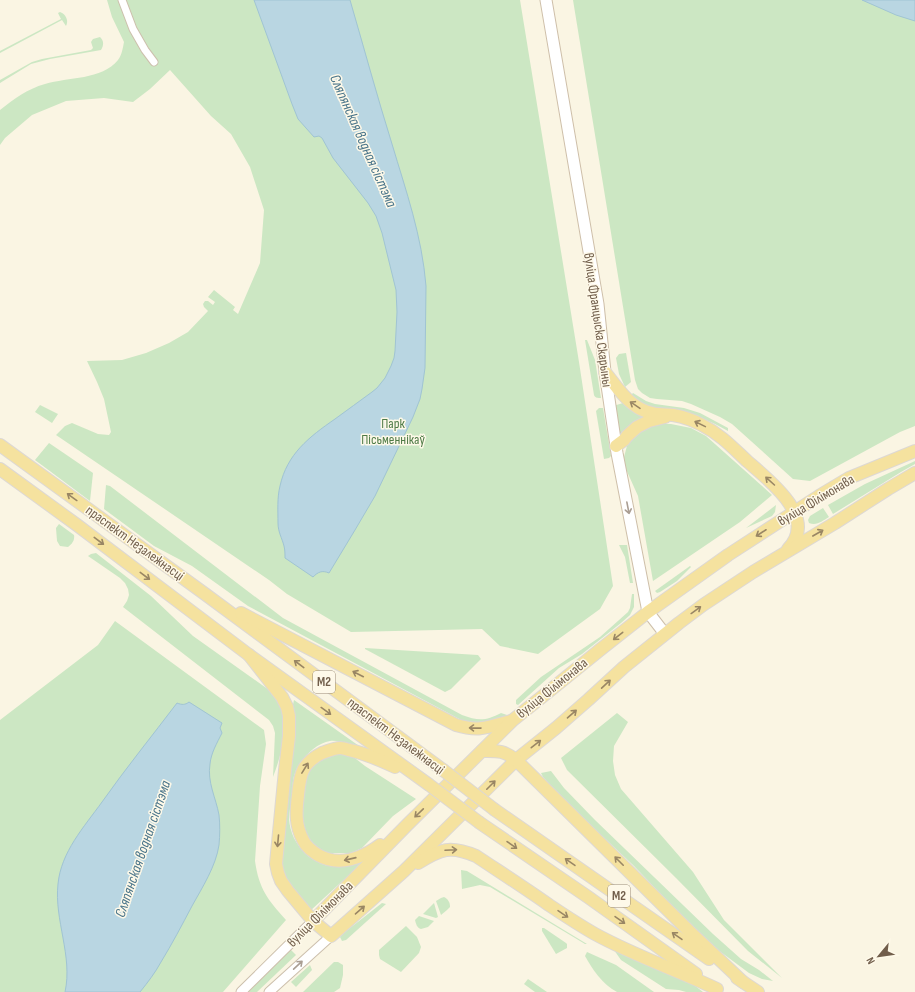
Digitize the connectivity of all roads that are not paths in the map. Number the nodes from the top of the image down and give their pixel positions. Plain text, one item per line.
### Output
1 (122, 0) edge
2 (546, 0) edge
3 (154, 62) dead end
4 (605, 372) junction
5 (672, 415) junction
6 (0, 445) edge
7 (616, 446) junction
8 (915, 450) edge
9 (0, 469) edge
10 (915, 473) edge
11 (794, 512) junction
12 (784, 553) junction
13 (205, 594) junction
14 (648, 612) junction
15 (665, 634) junction
16 (249, 655) junction
17 (513, 720) junction
18 (482, 751) junction
19 (516, 760) junction
20 (416, 776) junction
21 (407, 824) junction
22 (404, 872) junction
23 (313, 921) junction
24 (331, 936) junction
25 (743, 982) junction
26 (720, 990) edge
27 (241, 992) edge
28 (269, 992) edge
29 (758, 992) edge

1 - 3 street
2 - 4 main road, вуліца Францыска Скарыны
5 -> 4 main road
4 - 7 main road, вуліца Францыска Скарыны
5 - 7 main road
11 -> 5 main road
13 -> 6 main road, праспект Незалежнасці / М2
7 -> 14 main road, вуліца Францыска Скарыны
8 - 11 main road, вуліца Філімонава
9 -> 16 main road, праспект Незалежнасці / М2
12 -> 10 main road, вуліца Філімонава
11 - 12 main road
11 -> 14 main road, вуліца Філімонава
15 -> 12 main road, вуліца Філімонава
17 -> 13 main road
25 -> 13 main road, праспект Незалежнасці / М2, bridge
14 - 15 main road, вуліца Францыска Скарыны
14 -> 17 main road, вуліца Філімонава
19 -> 15 main road, вуліца Філімонава
16 -> 20 main road, праспект Незалежнасці / М2
16 -> 23 main road
17 - 18 main road, вуліца Філімонава
18 - 19 main road
18 -> 21 main road, вуліца Філімонава
22 -> 19 main road, вуліца Філімонава
25 -> 19 main road
21 -> 20 main road
20 -> 26 main road, праспект Незалежнасці / М2, bridge
21 - 23 main road, вуліца Філімонава
24 -> 22 main road, вуліца Філімонава
22 -> 26 main road
23 - 24 main road
23 - 27 street, вуліца Філімонава
28 -> 24 street, вуліца Філімонава
25 - 29 main road, праспект Незалежнасці / М2

